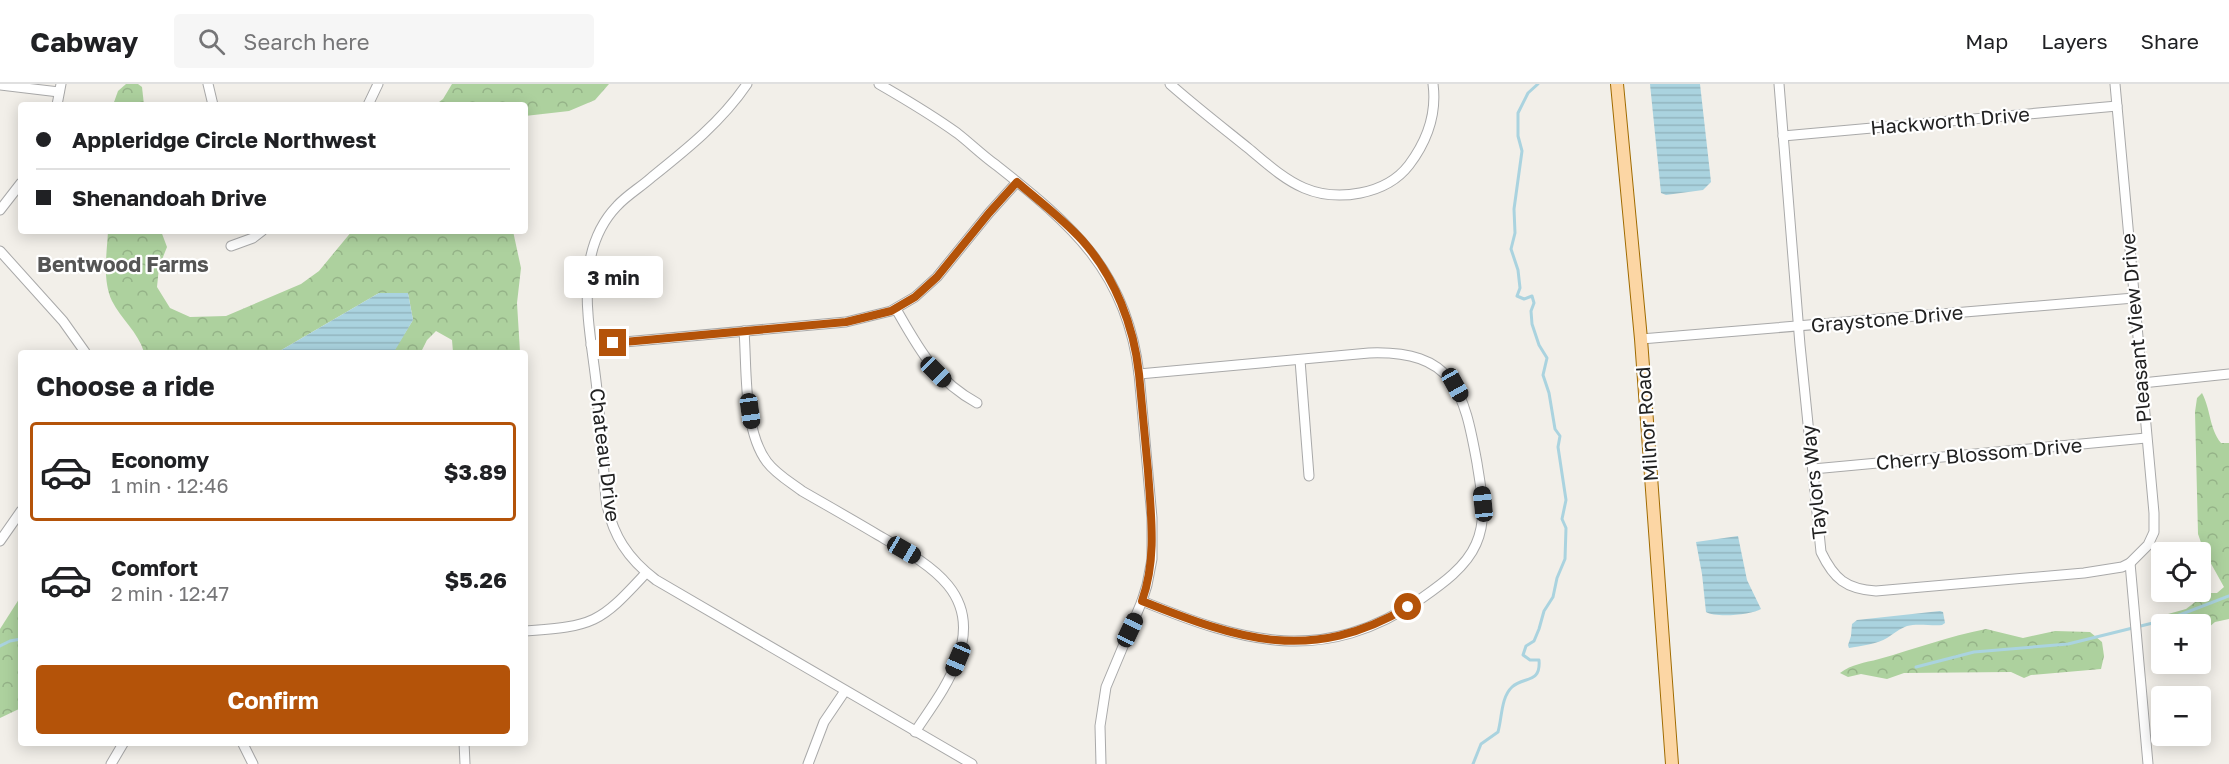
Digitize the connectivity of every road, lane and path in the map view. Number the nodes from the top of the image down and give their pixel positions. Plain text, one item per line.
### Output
1 (208, 84) edge
2 (378, 84) edge
3 (747, 84) edge
4 (879, 84) edge
5 (1170, 84) edge
6 (1433, 84) edge
7 (1617, 84) edge
8 (1779, 84) edge
9 (2115, 84) edge
10 (0, 85) edge
11 (60, 88) edge
12 (212, 102) edge
13 (369, 102) edge
14 (2117, 106) junction
15 (1783, 136) junction
16 (1017, 182) junction
17 (18, 187) edge
18 (0, 210) edge
19 (258, 234) edge
20 (231, 246) dead end
21 (0, 251) edge
22 (2134, 298) junction
23 (896, 309) junction
24 (1799, 327) junction
25 (744, 331) junction
26 (1641, 339) junction
27 (591, 345) junction
28 (84, 350) edge
29 (1300, 360) junction
30 (1139, 374) junction
31 (2229, 374) edge
32 (2142, 383) junction
33 (977, 403) dead end
34 (2146, 438) junction
35 (1813, 469) junction
36 (1309, 476) dead end
37 (18, 515) edge
38 (0, 541) edge
39 (2130, 563) junction
40 (646, 573) junction
41 (1142, 601) junction
42 (528, 631) edge
43 (845, 691) junction
44 (915, 732) junction
45 (122, 746) edge
46 (244, 746) edge
47 (464, 746) edge
48 (111, 764) edge
49 (253, 764) edge
50 (465, 764) edge
51 (808, 764) edge
52 (972, 764) edge
53 (1101, 764) edge
54 (1672, 764) edge
55 (2148, 764) edge

1 - 12 street
2 - 13 street
3 - 27 street, Chateau Drive
4 - 16 street
5 - 6 street
7 - 26 main road, Milnor Road
8 - 15 street, Taylors Way
9 - 14 street, Pleasant View Drive
10 - 11 street
14 - 15 street, Hackworth Drive
14 - 22 street, Pleasant View Drive
15 - 24 street, Taylors Way
16 - 23 street
16 - 30 street
17 - 18 street
19 - 20 street
21 - 28 street
22 - 24 street, Graystone Drive
22 - 32 street, Pleasant View Drive
23 - 25 street
23 - 33 street
24 - 26 street, Graystone Drive
24 - 35 street, Taylors Way
25 - 27 street
25 - 44 street
26 - 54 main road, Milnor Road
27 - 40 street, Chateau Drive
29 - 30 street
29 - 36 street
29 - 41 street
30 - 41 street
31 - 32 street
32 - 34 street, Pleasant View Drive
34 - 35 street, Cherry Blossom Drive
34 - 39 street, Pleasant View Drive
35 - 39 street, Taylors Way
37 - 38 street
39 - 55 street
40 - 42 street
40 - 43 street, Chateau Drive
41 - 53 street
43 - 44 street, Chateau Drive
43 - 51 street
44 - 52 street, Chateau Drive
45 - 48 street
46 - 49 street
47 - 50 street

